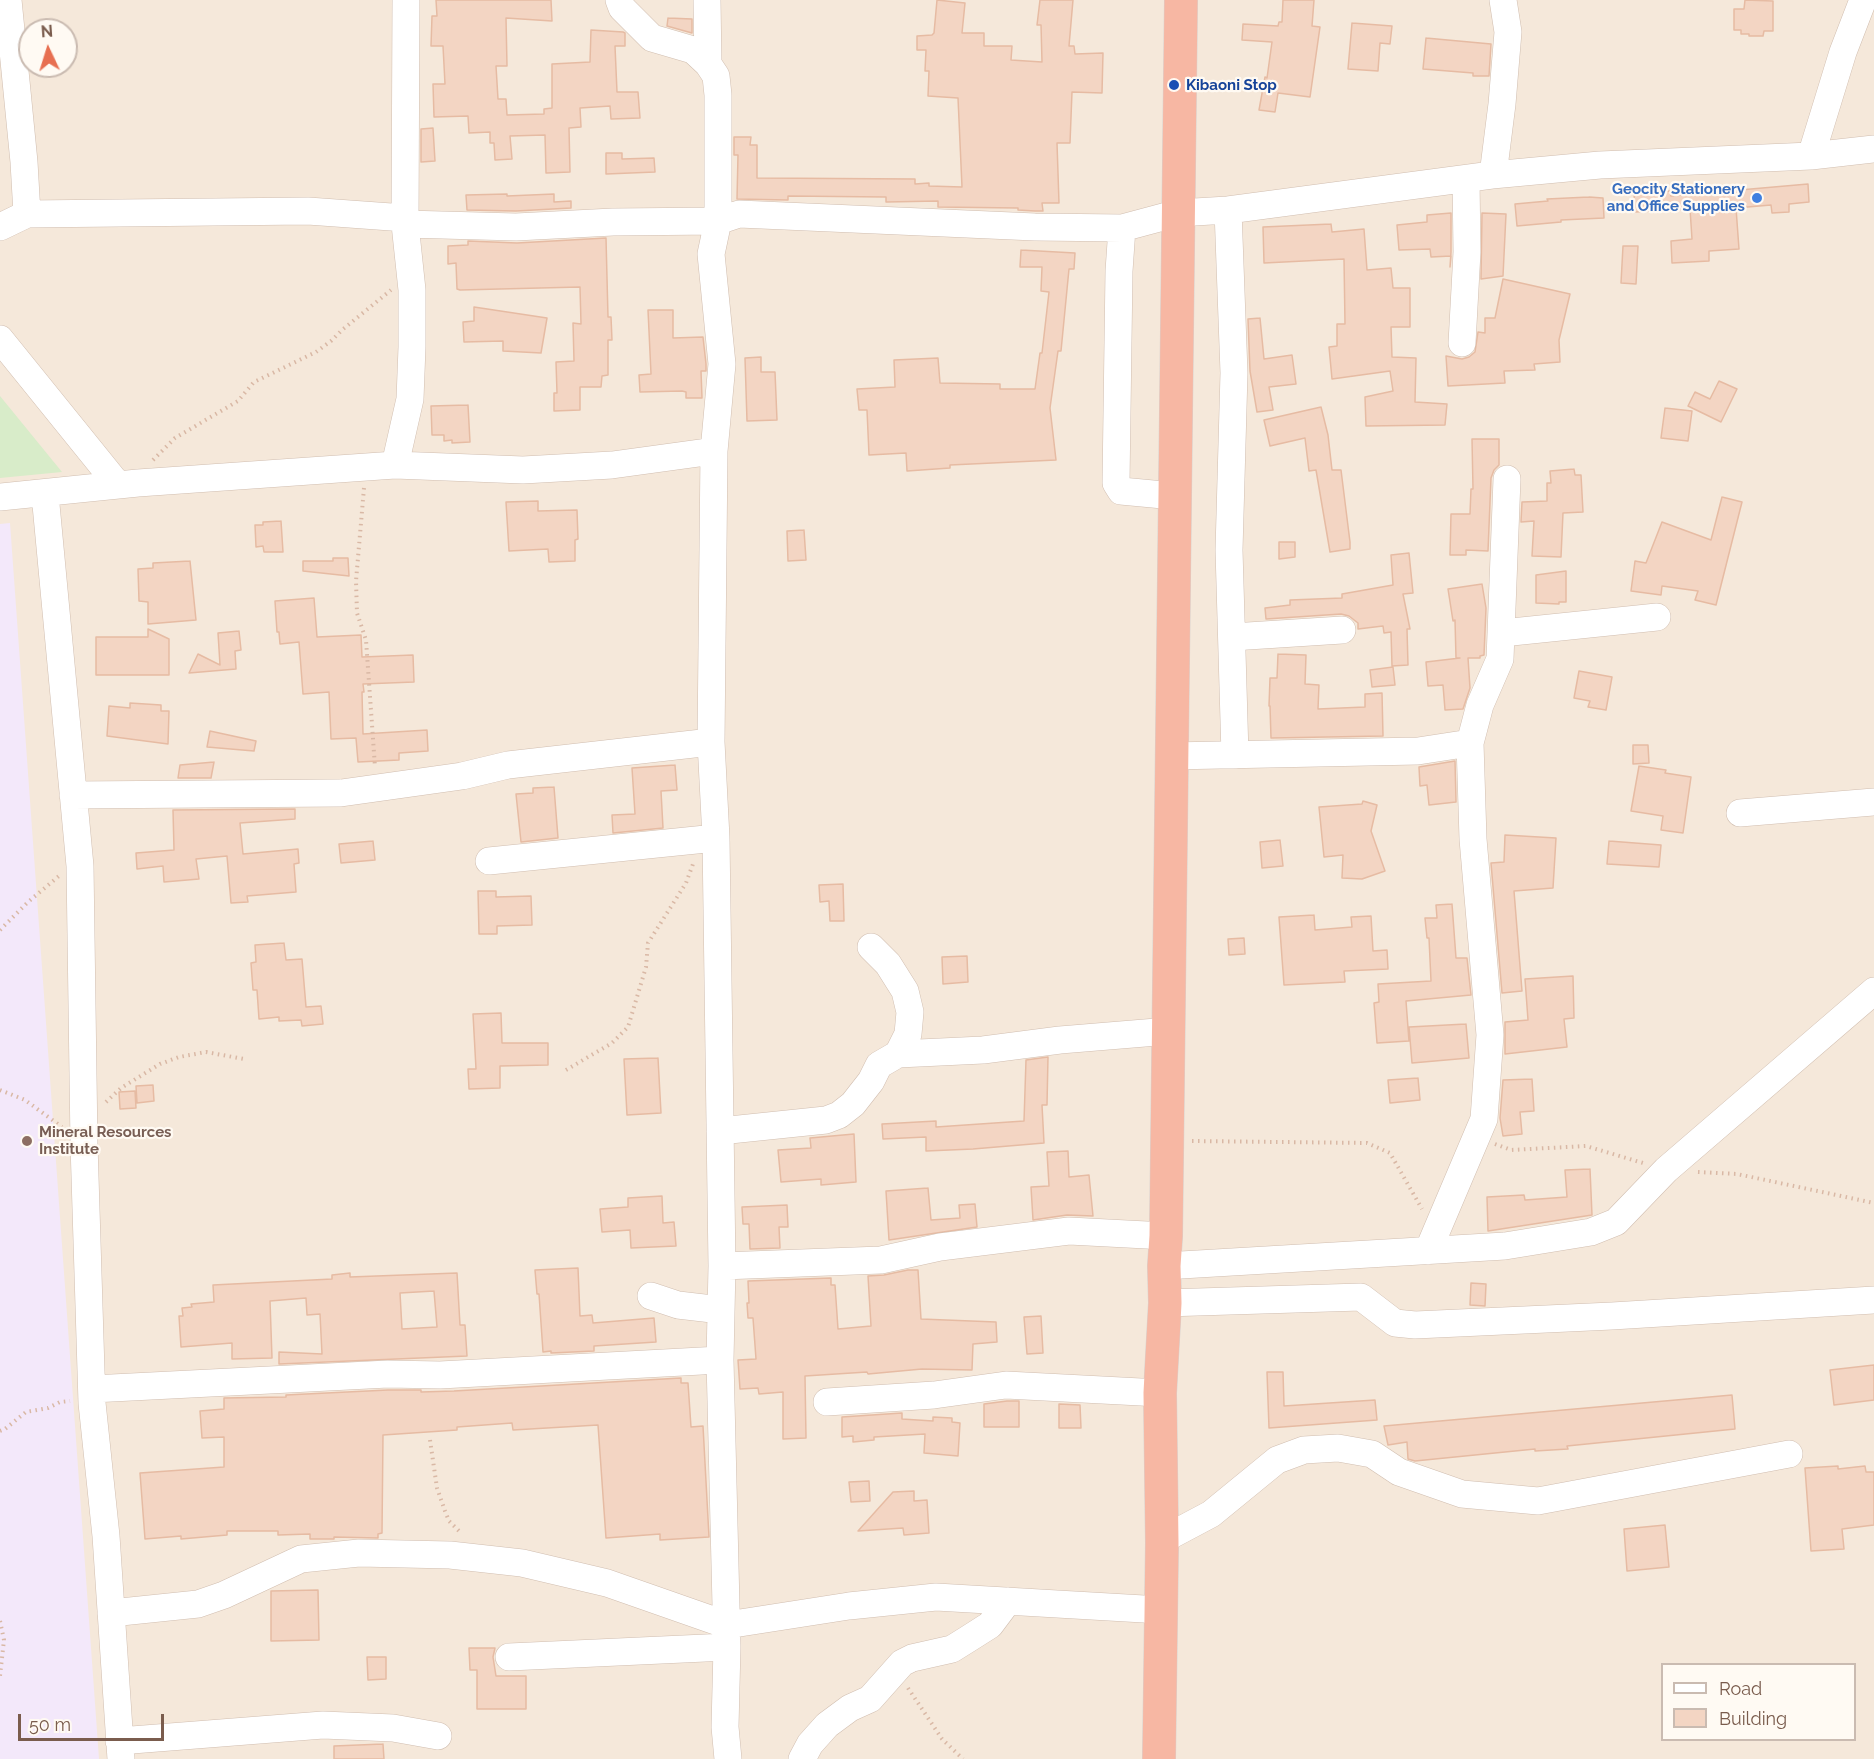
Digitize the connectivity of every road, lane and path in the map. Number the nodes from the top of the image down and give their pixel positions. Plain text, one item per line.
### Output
1 (8, 0) edge
2 (406, 0) edge
3 (619, 0) edge
4 (707, 0) edge
5 (1181, 0) edge
6 (1503, 0) edge
7 (1863, 0) edge
8 (708, 64) junction
9 (1874, 149) edge
10 (1811, 156) junction
11 (1493, 175) junction
12 (1466, 178) junction
13 (1228, 210) junction
14 (1178, 213) junction
15 (27, 214) junction
16 (405, 221) junction
17 (718, 221) junction
18 (0, 227) edge
19 (1122, 228) junction
20 (410, 274) junction
21 (0, 339) edge
22 (1462, 343) dead end
23 (714, 451) junction
24 (394, 465) junction
25 (366, 466) junction
26 (1507, 479) dead end
27 (128, 484) junction
28 (45, 494) junction
29 (1174, 496) junction
30 (0, 497) edge
31 (1657, 617) dead end
32 (1342, 630) dead end
33 (1502, 633) junction
34 (1232, 637) junction
35 (711, 742) junction
36 (1470, 743) junction
37 (1235, 755) junction
38 (1172, 756) junction
39 (377, 788) junction
40 (74, 795) junction
41 (1874, 802) edge
42 (1740, 813) dead end
43 (709, 838) junction
44 (489, 861) dead end
45 (80, 870) junction
46 (0, 930) edge
47 (871, 947) dead end
48 (1874, 991) edge
49 (1169, 1031) junction
50 (898, 1054) junction
51 (244, 1059) dead end
52 (566, 1070) dead end
53 (0, 1090) edge
54 (720, 1131) junction
55 (1477, 1136) junction
56 (83, 1138) junction
57 (1167, 1141) junction
58 (1666, 1170) junction
59 (1874, 1203) edge
60 (1432, 1242) junction
61 (1165, 1251) junction
62 (722, 1266) junction
63 (651, 1296) dead end
64 (1874, 1300) edge
65 (1165, 1304) junction
66 (721, 1310) junction
67 (720, 1360) junction
68 (1160, 1393) junction
69 (92, 1396) junction
70 (827, 1402) dead end
71 (0, 1431) edge
72 (430, 1440) dead end
73 (1789, 1454) dead end
74 (464, 1536) dead end
75 (1162, 1540) junction
76 (1008, 1601) junction
77 (1161, 1610) junction
78 (111, 1613) junction
79 (0, 1621) edge
80 (727, 1636) junction
81 (509, 1657) dead end
82 (896, 1670) junction
83 (0, 1676) edge
84 (438, 1736) dead end
85 (120, 1750) edge
86 (728, 1759) edge
87 (802, 1759) edge
88 (963, 1759) edge
89 (1159, 1759) edge

1 - 15 street
2 - 16 street
3 - 8 street
4 - 8 street
5 - 14 highway
6 - 11 street
7 - 10 street
8 - 17 street
9 - 10 street
10 - 11 street
11 - 12 street
12 - 13 street
12 - 22 street
13 - 14 street
13 - 34 street
14 - 19 street
14 - 29 highway
15 - 16 street
15 - 18 street
16 - 17 street
16 - 20 street
17 - 19 street
17 - 23 street
19 - 29 street
20 - 24 street
20 - 27 path
21 - 27 street
23 - 24 street
23 - 35 street
24 - 25 street
25 - 27 street
25 - 39 path
26 - 33 street
27 - 28 street
28 - 30 street
28 - 40 street
29 - 38 highway
31 - 33 street
32 - 34 street
33 - 36 street
34 - 37 street
35 - 39 street
35 - 43 street
36 - 37 street
36 - 55 street
37 - 38 street
38 - 49 highway
39 - 40 street
40 - 45 street
41 - 42 street
43 - 44 street
43 - 52 path
43 - 54 street
45 - 46 path
45 - 56 street
47 - 50 street
48 - 58 street
49 - 50 street
49 - 57 highway
50 - 54 street
51 - 56 path
53 - 56 path
54 - 62 street
55 - 58 path
55 - 60 street
56 - 69 street
57 - 60 path
57 - 61 highway
58 - 59 path
58 - 60 street
60 - 61 street
61 - 62 street
61 - 65 highway
62 - 66 street
63 - 66 street
64 - 65 street
65 - 68 highway
66 - 67 street
67 - 69 street
67 - 80 street
68 - 70 street
68 - 75 highway
69 - 71 path
69 - 78 street
72 - 74 path
73 - 75 street
75 - 77 highway
76 - 77 street
76 - 80 street
76 - 82 street
77 - 89 highway
78 - 80 street
78 - 85 street
79 - 83 path
80 - 81 street
80 - 86 street
82 - 87 street
82 - 88 path
84 - 85 street

